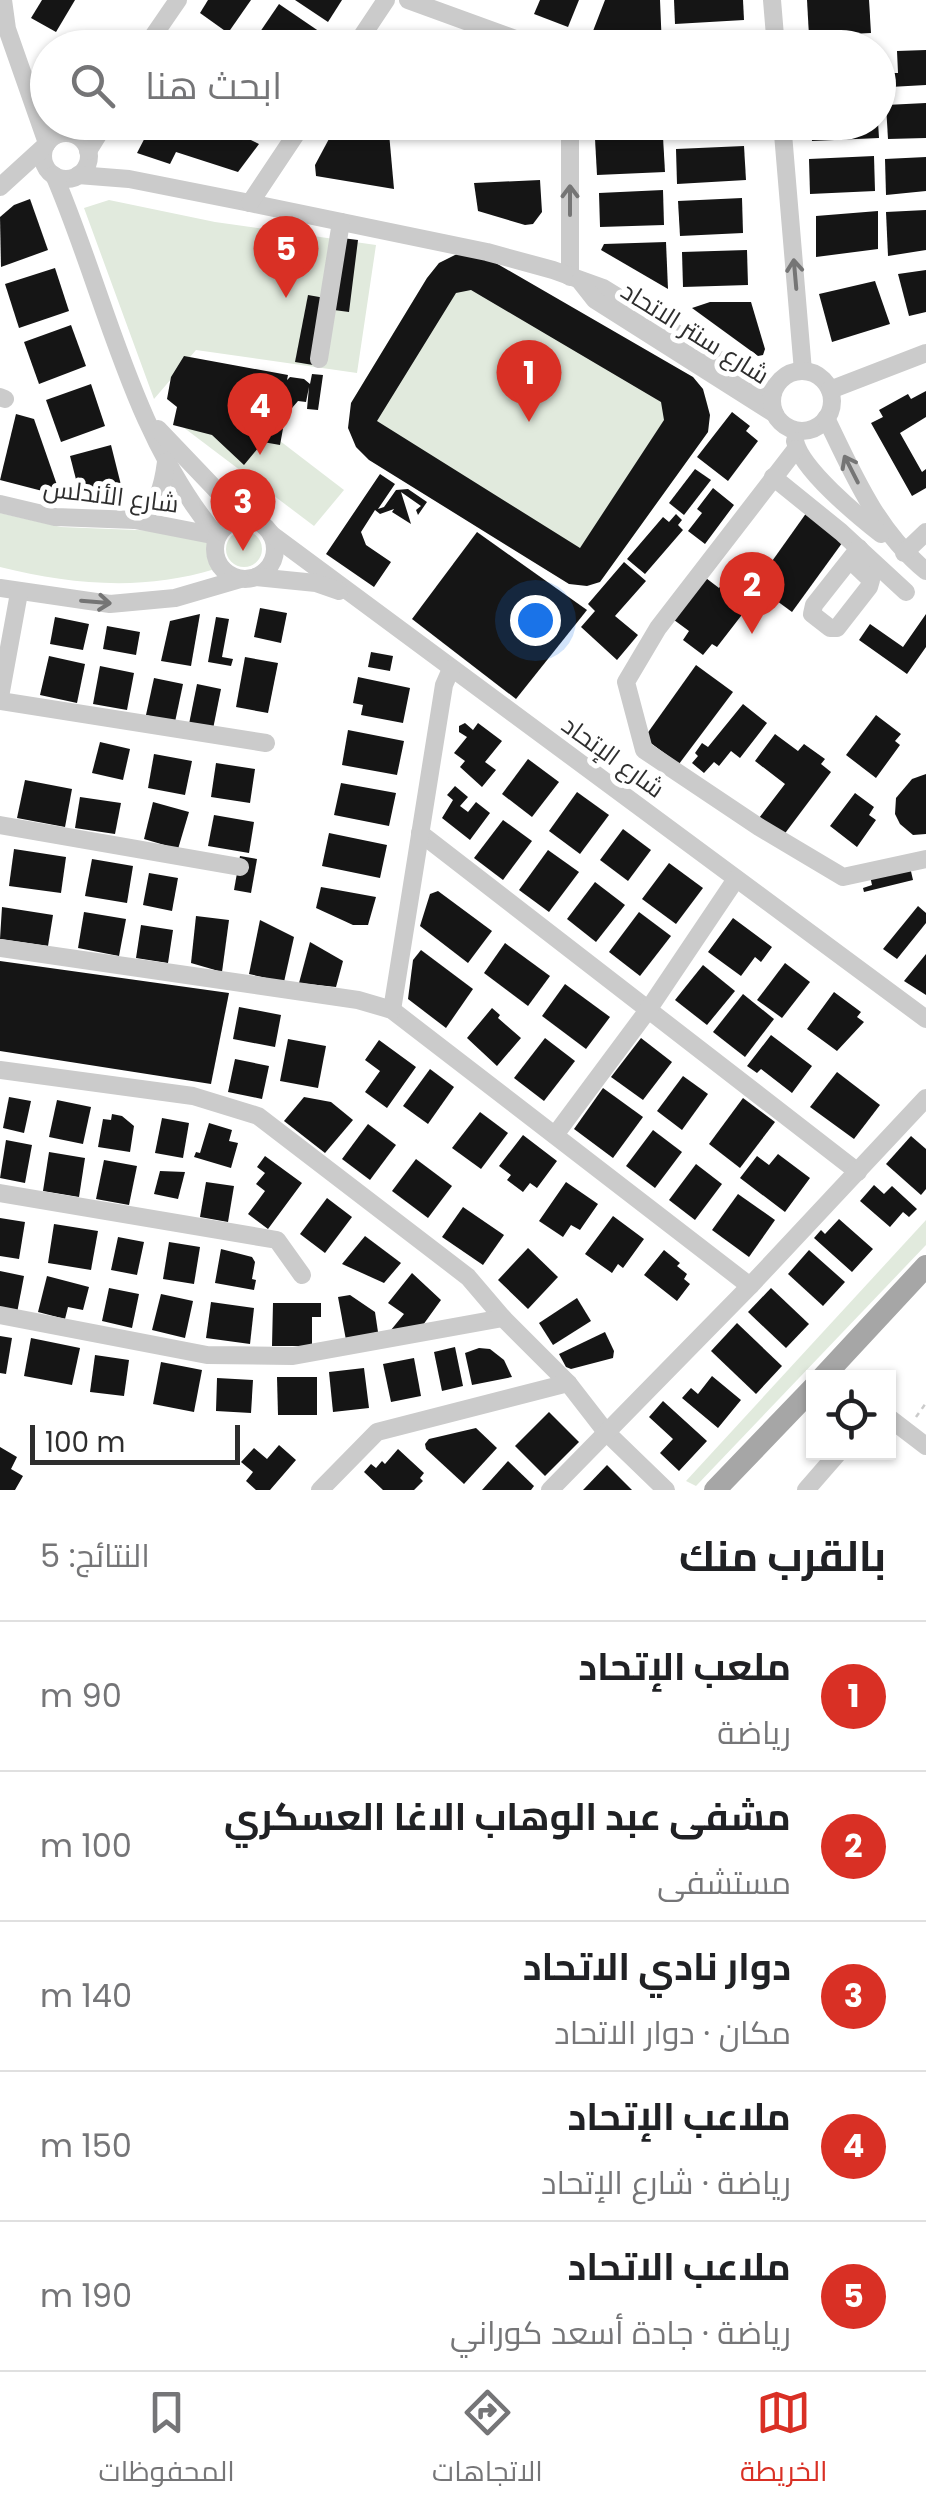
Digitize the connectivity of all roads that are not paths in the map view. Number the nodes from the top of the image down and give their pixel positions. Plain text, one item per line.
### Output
1 (3, 0) edge
2 (178, 0) edge
3 (386, 0) edge
4 (408, 0) edge
5 (772, 0) edge
6 (4, 26) edge
7 (157, 30) edge
8 (366, 30) edge
9 (490, 30) edge
10 (774, 30) edge
11 (30, 98) edge
12 (51, 140) edge
13 (53, 140) edge
14 (79, 140) edge
15 (96, 140) edge
16 (292, 140) edge
17 (571, 140) edge
18 (784, 140) edge
19 (88, 154) junction
20 (68, 176) junction
21 (129, 179) junction
22 (0, 187) edge
23 (250, 204) junction
24 (342, 222) junction
25 (575, 279) junction
26 (926, 353) edge
27 (319, 360) dead end
28 (804, 371) junction
29 (830, 390) junction
30 (773, 393) junction
31 (775, 414) junction
32 (146, 417) junction
33 (826, 418) junction
34 (796, 439) junction
35 (166, 462) junction
36 (773, 478) junction
37 (0, 504) edge
38 (244, 518) junction
39 (134, 520) junction
40 (926, 532) edge
41 (271, 534) junction
42 (216, 536) junction
43 (901, 550) junction
44 (926, 570) edge
45 (248, 578) junction
46 (0, 588) edge
47 (906, 592) dead end
48 (20, 593) junction
49 (357, 597) junction
50 (451, 670) junction
51 (0, 699) edge
52 (266, 743) dead end
53 (0, 825) edge
54 (420, 833) junction
55 (926, 859) edge
56 (240, 867) dead end
57 (736, 879) junction
58 (0, 948) edge
59 (392, 1010) junction
60 (648, 1010) junction
61 (926, 1019) edge
62 (0, 1070) edge
63 (926, 1098) edge
64 (555, 1136) junction
65 (858, 1172) junction
66 (0, 1194) edge
67 (926, 1266) edge
68 (302, 1274) dead end
69 (750, 1286) junction
70 (926, 1288) edge
71 (0, 1315) edge
72 (503, 1318) junction
73 (829, 1370) edge
74 (849, 1370) edge
75 (568, 1384) junction
76 (806, 1394) edge
77 (806, 1416) edge
78 (896, 1423) edge
79 (606, 1432) junction
80 (926, 1446) edge
81 (832, 1460) edge
82 (320, 1490) edge
83 (550, 1490) edge
84 (666, 1490) edge
85 (715, 1490) edge
86 (736, 1490) edge
87 (806, 1490) edge

1 - 6 street
2 - 7 street
3 - 8 street
4 - 9 street
5 - 10 street
6 - 11 street
12 - 22 street
13 - 20 street
14 - 19 street
15 - 19 street
16 - 23 street
25 -> 17 street
28 -> 18 street
19 - 20 street
19 - 21 street
20 - 21 street
20 - 32 street
21 - 23 street
23 - 24 street
24 - 25 street
24 - 27 street
25 - 30 street, شارع سنتر الاتحاد
25 - 31 street, شارع سنتر الاتحاد
26 - 29 street
28 - 29 street
28 - 30 street
29 - 33 street
30 - 31 street
31 - 34 street
32 - 35 street
32 - 38 street
33 - 34 street
43 -> 33 street
34 - 36 street
34 - 43 street
35 - 39 street
35 - 42 street
36 - 47 street
36 - 55 street
37 - 39 street, شارع الأندلس
38 - 41 street
38 - 42 street
39 - 42 street, شارع الأندلس
40 - 43 street
41 - 45 street
41 - 49 street, شارع الإتحاد
42 - 45 street
43 - 44 street
48 -> 45 street
45 - 49 street
46 - 48 street
48 - 51 street
49 - 50 street, شارع الإتحاد
50 - 54 street
50 - 57 street, شارع الإتحاد
51 - 52 street
53 - 56 street
54 - 59 street
54 - 60 street
57 - 60 street
57 - 61 street, شارع الإتحاد
58 - 59 street
59 - 64 street
60 - 64 street
60 - 65 street
62 - 72 street
63 - 65 street
64 - 69 street
65 - 69 street
66 - 68 street
67 - 73 main road
69 - 79 street
70 - 74 main road
71 - 72 street
72 - 75 street
75 - 79 street
75 - 82 street
76 - 85 main road
77 - 86 main road
78 - 80 street
79 - 83 street
79 - 84 street
81 - 87 street

